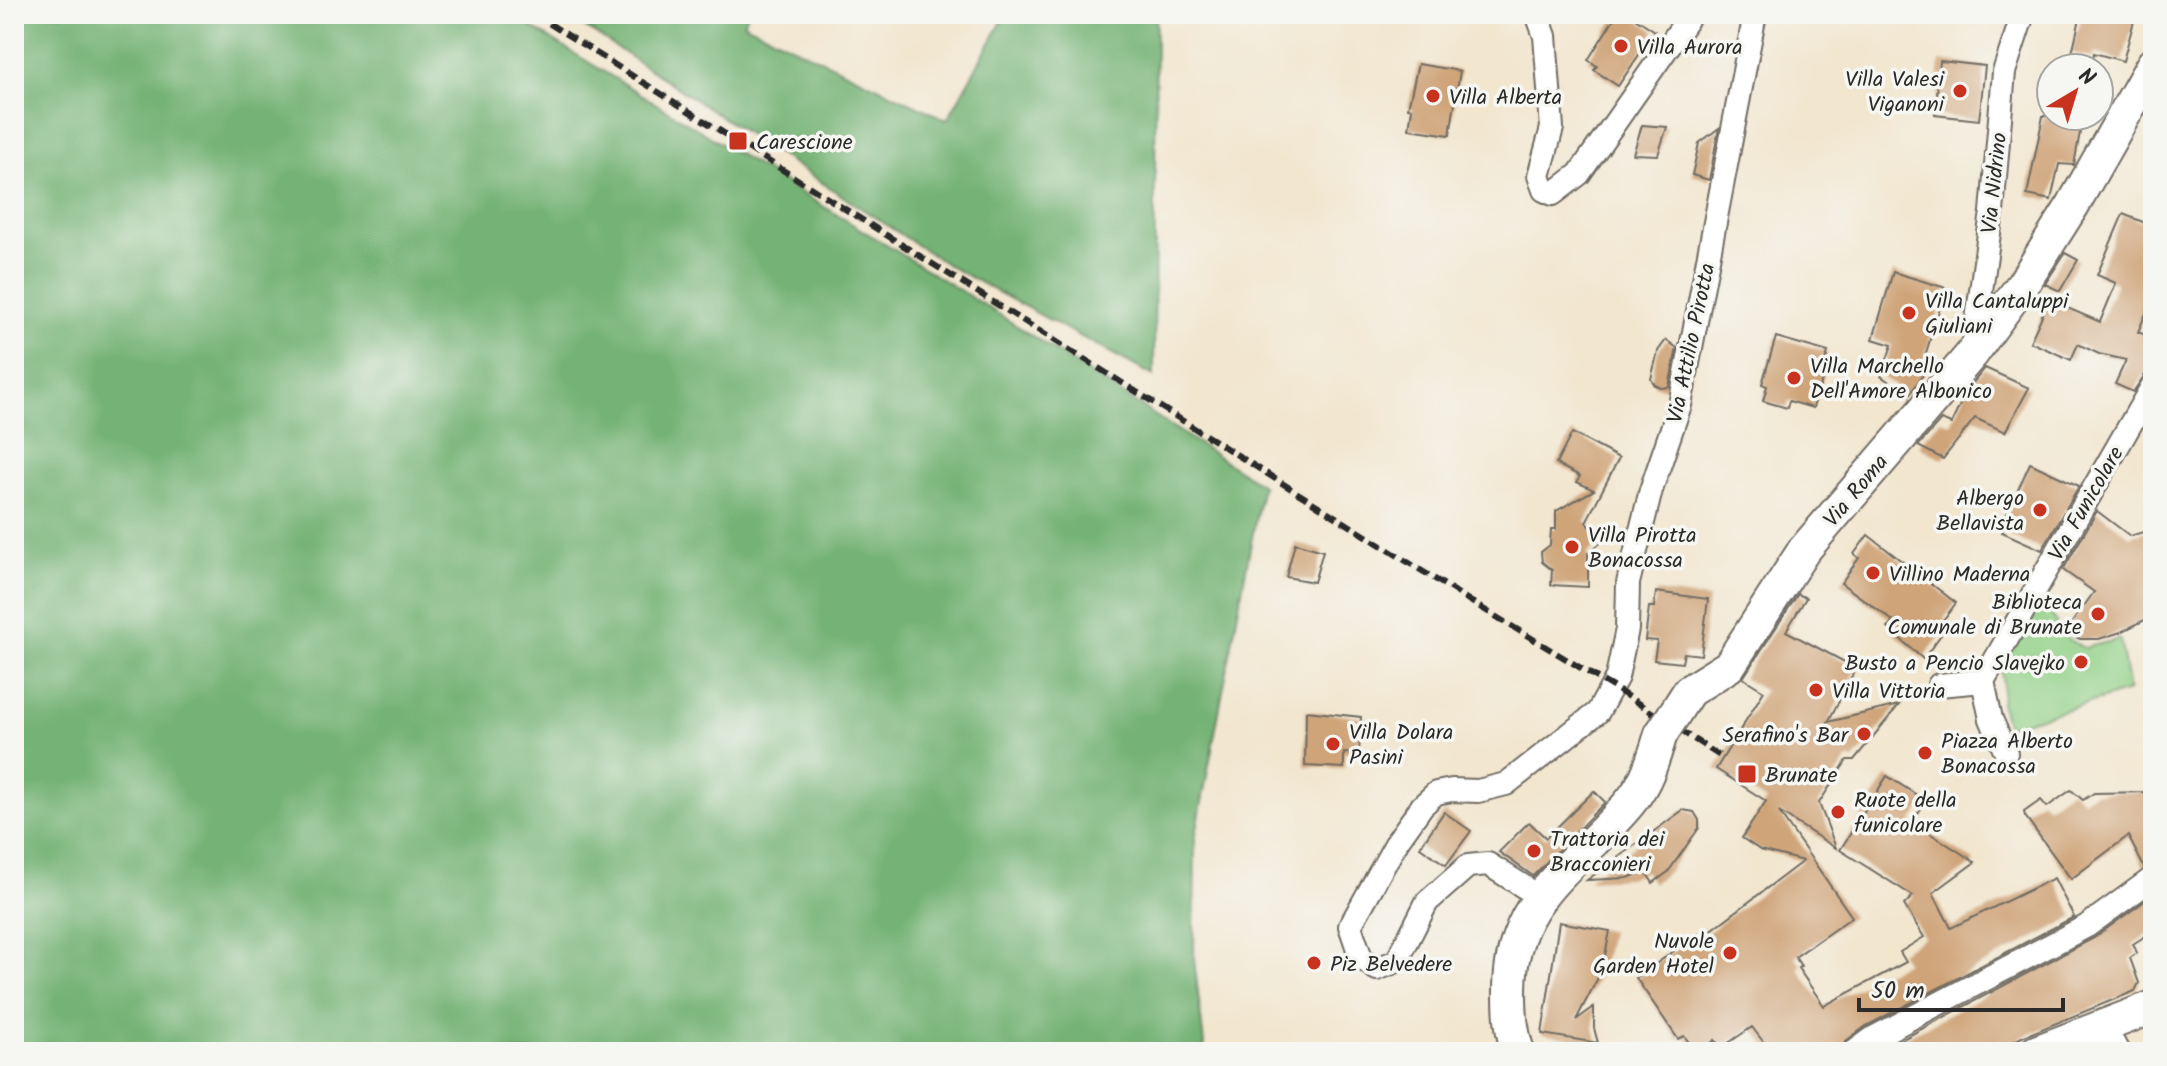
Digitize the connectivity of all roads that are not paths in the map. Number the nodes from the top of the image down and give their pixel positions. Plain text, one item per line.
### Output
1 (1537, 14) edge
2 (1691, 14) edge
3 (1755, 14) edge
4 (2023, 14) edge
5 (2153, 64) edge
6 (1972, 354) junction
7 (2153, 385) edge
8 (1983, 681) junction
9 (1939, 685) dead end
10 (2006, 753) dead end
11 (2153, 878) edge
12 (1540, 897) junction
13 (2153, 1007) edge
14 (2111, 1039) edge
15 (1518, 1052) edge
16 (1854, 1052) edge
17 (2036, 1052) edge

1 - 2 street
3 - 12 street, Via Attilio Pirotta
4 - 6 street, Via Nidrino
5 - 6 street, Via Roma
6 - 12 street, Via Roma
7 - 8 street, Via Funicolare
8 - 9 street
8 - 10 street
11 - 16 street
12 - 15 street, Via Roma
13 - 14 street
14 - 17 street

